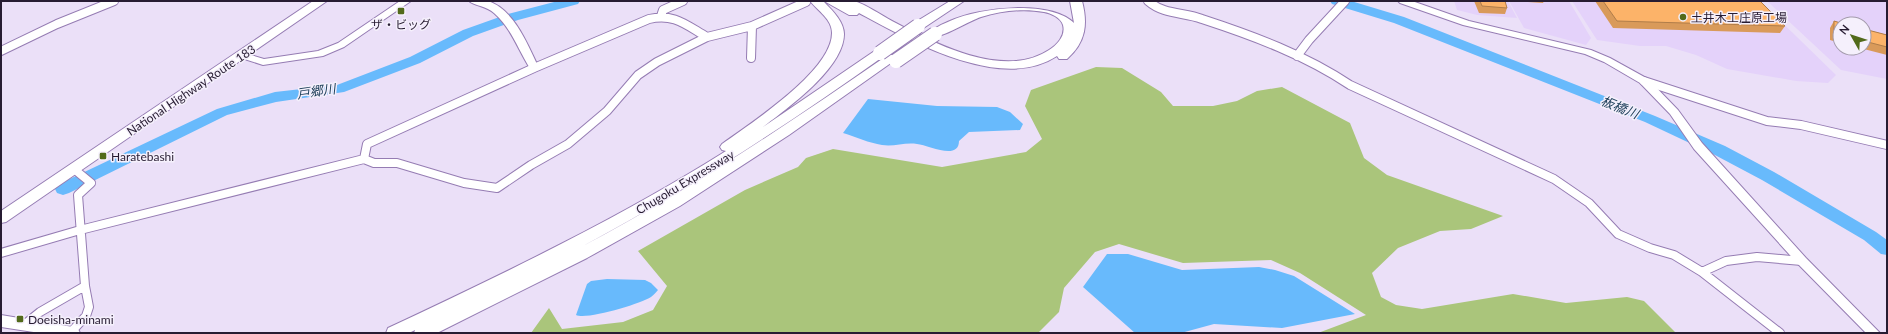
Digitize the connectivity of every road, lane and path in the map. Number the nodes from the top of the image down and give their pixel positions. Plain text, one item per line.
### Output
1 (114, 1) edge
2 (307, 1) edge
3 (320, 1) edge
4 (406, 1) edge
5 (474, 1) edge
6 (683, 1) edge
7 (830, 1) edge
8 (845, 1) edge
9 (958, 1) edge
10 (978, 1) edge
11 (1076, 1) edge
12 (1148, 1) edge
13 (1345, 1) edge
14 (1403, 1) edge
15 (811, 2) edge
16 (661, 16) junction
17 (752, 26) junction
18 (933, 33) junction
19 (707, 37) junction
20 (1, 51) edge
21 (241, 56) junction
22 (1297, 56) junction
23 (889, 57) junction
24 (751, 58) dead end
25 (534, 68) junction
26 (1644, 81) junction
27 (1887, 145) edge
28 (364, 159) junction
29 (74, 169) junction
30 (1, 207) edge
31 (1, 218) edge
32 (80, 230) junction
33 (600, 231) junction
34 (1, 253) edge
35 (1802, 261) junction
36 (1702, 272) junction
37 (85, 286) junction
38 (1, 320) edge
39 (25, 324) junction
40 (72, 332) edge
41 (394, 333) edge
42 (422, 333) edge
43 (1780, 333) edge
44 (1874, 333) edge

1 - 20 street
2 - 30 highway, National Highway Route 183
3 - 21 highway, National Highway Route 183
4 - 21 street
5 - 25 street
6 - 16 street
7 - 11 highway
8 - 18 highway
9 - 23 highway, Chugoku Expressway, bridge
10 - 18 highway
12 - 22 street
13 - 22 street
14 - 26 street
15 - 17 street
15 - 33 highway
16 - 19 street
16 - 25 street
17 - 19 street
17 - 24 street
18 - 23 highway, bridge
19 - 28 street
21 - 29 highway, National Highway Route 183
22 - 36 street
23 - 33 highway, Chugoku Expressway
23 - 42 highway, Chugoku Expressway
25 - 28 street
26 - 27 street
26 - 35 street
28 - 32 street
29 - 31 highway, National Highway Route 183
29 - 32 street
32 - 34 street
32 - 37 street
33 - 41 highway, Chugoku Expressway
35 - 36 street
35 - 44 street
36 - 43 street
37 - 39 street
37 - 40 street
38 - 39 main road
39 - 40 main road

